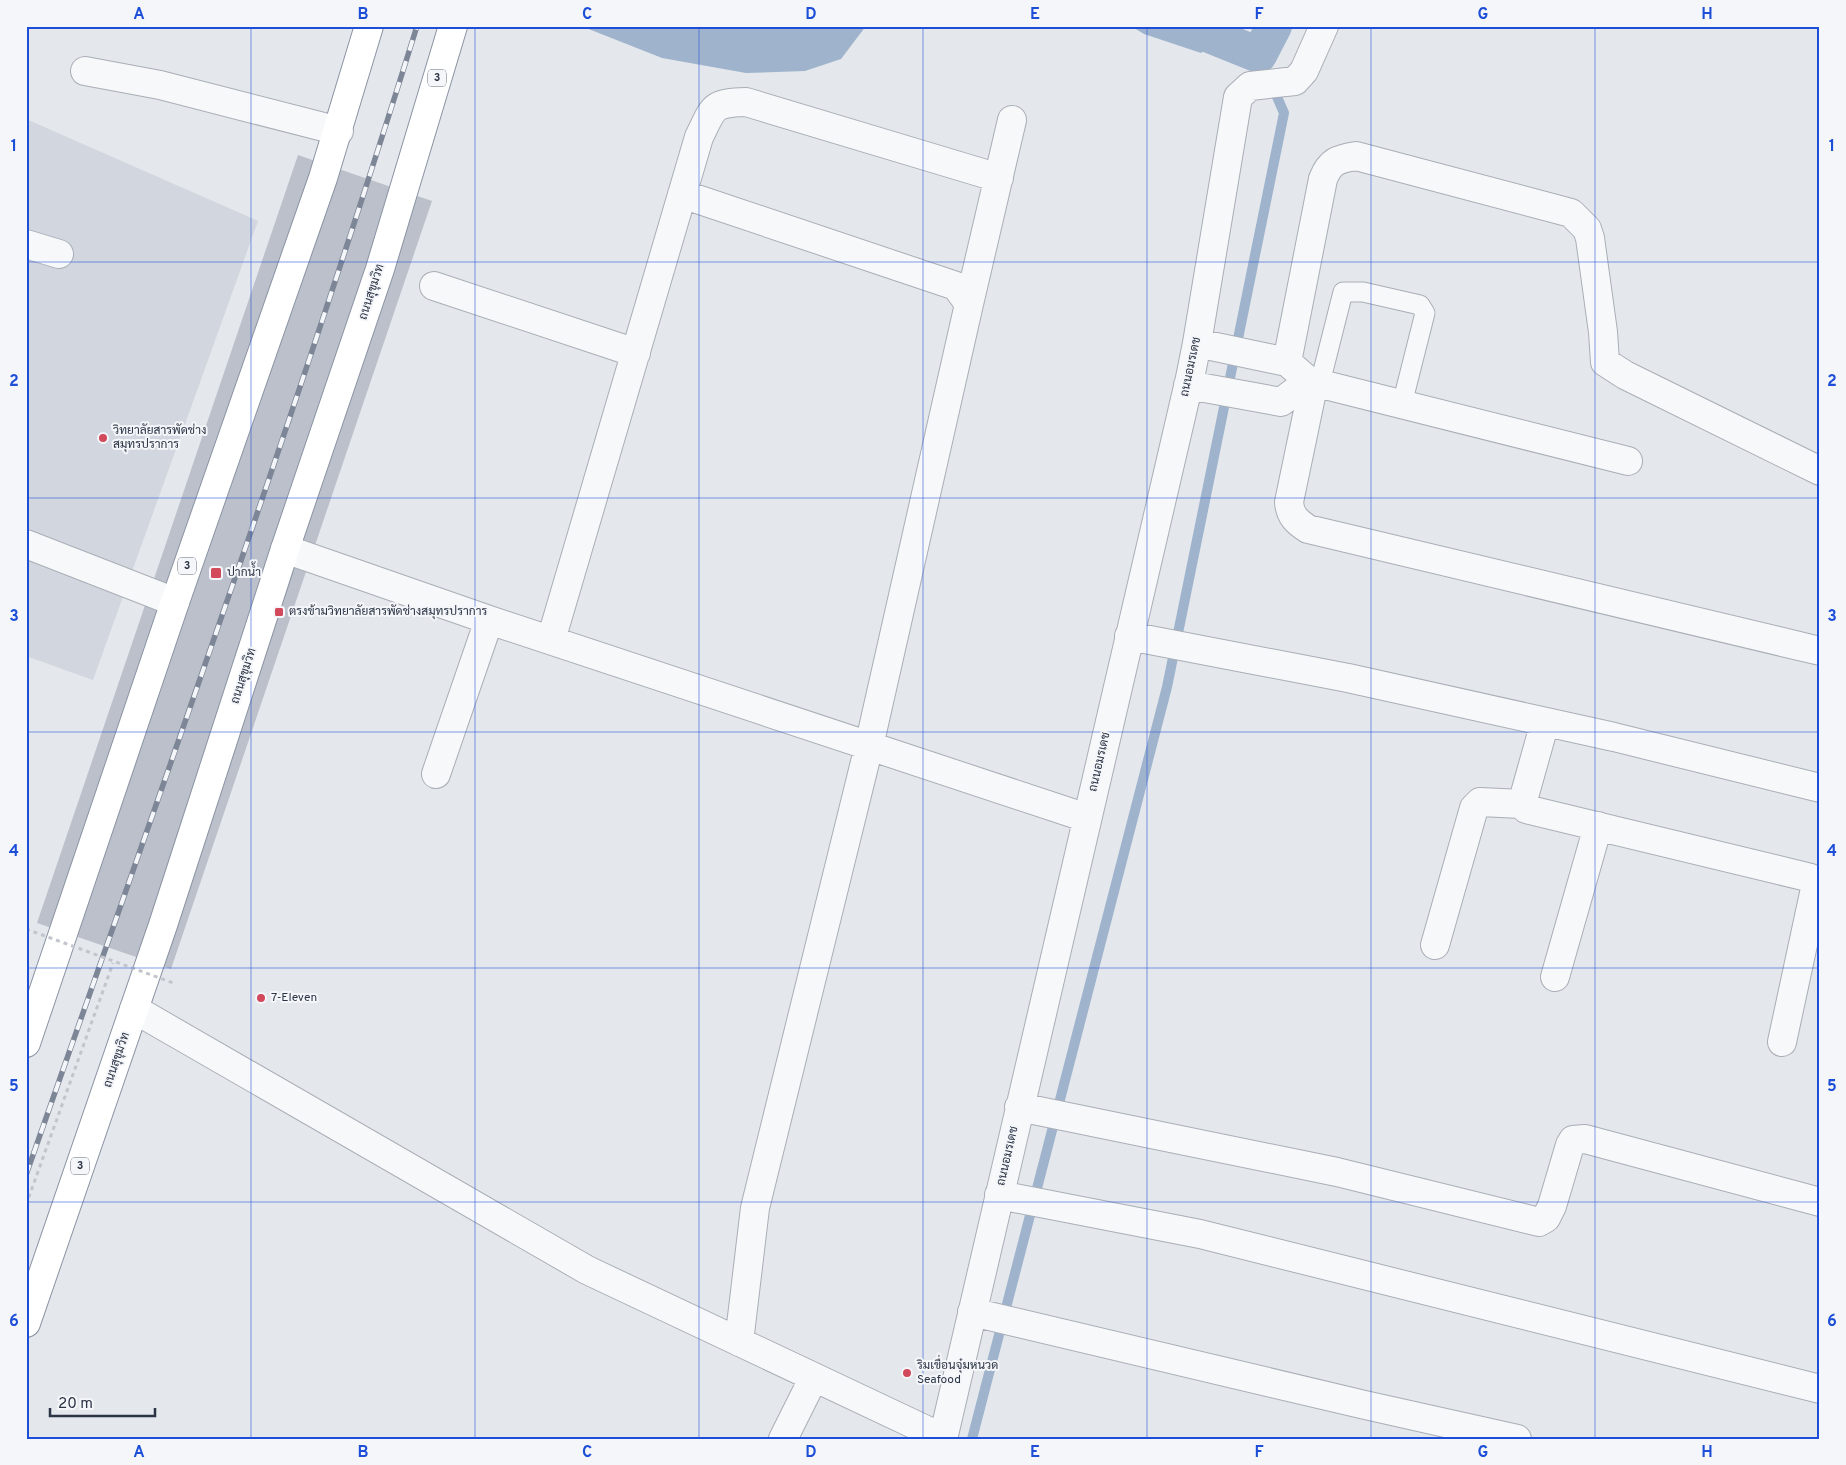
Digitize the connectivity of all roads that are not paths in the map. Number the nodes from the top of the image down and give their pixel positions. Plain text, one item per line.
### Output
1 (369, 26) edge
2 (453, 26) edge
3 (1324, 26) edge
4 (85, 71) dead end
5 (1012, 120) dead end
6 (339, 131) junction
7 (999, 178) junction
8 (682, 194) junction
9 (26, 244) edge
10 (59, 254) dead end
11 (434, 286) dead end
12 (969, 304) junction
13 (1206, 345) junction
14 (636, 353) junction
15 (1287, 362) junction
16 (1315, 382) junction
17 (1197, 387) junction
18 (1402, 404) junction
19 (1628, 461) dead end
20 (1820, 471) edge
21 (26, 544) edge
22 (285, 549) junction
23 (175, 602) junction
24 (489, 620) junction
25 (1129, 636) junction
26 (551, 640) junction
27 (1820, 651) edge
28 (1544, 722) junction
29 (869, 746) junction
30 (436, 774) dead end
31 (1820, 788) edge
32 (1522, 804) junction
33 (1087, 818) junction
34 (1598, 826) junction
35 (1435, 945) dead end
36 (1555, 977) dead end
37 (134, 1009) junction
38 (31, 1016) edge
39 (1782, 1042) dead end
40 (26, 1043) edge
41 (1023, 1108) junction
42 (1003, 1195) junction
43 (1820, 1202) edge
44 (975, 1312) junction
45 (26, 1322) edge
46 (739, 1342) junction
47 (814, 1377) junction
48 (1820, 1389) edge
49 (943, 1438) edge
50 (783, 1439) edge
51 (1517, 1439) edge

1 - 6 highway, 3
2 - 22 highway, ถนนสุขุมวิท / 3
3 - 13 street, ถนนอมรเดช
4 - 6 street
5 - 7 street
6 - 23 highway, 3
7 - 8 street
7 - 12 street
8 - 12 street
8 - 14 street
9 - 10 street
11 - 14 street
12 - 29 street
13 - 15 street
13 - 17 street, ถนนอมรเดช
14 - 26 street
15 - 16 street
15 - 20 street
16 - 17 street
16 - 18 street
16 - 18 lane
16 - 27 street
17 - 25 street, ถนนอมรเดช
18 - 19 street
21 - 23 street
22 - 24 street
22 - 37 highway, ถนนสุขุมวิท / 3
23 - 38 highway, 3
24 - 26 street
24 - 30 street
25 - 28 street
25 - 33 street, ถนนอมรเดช
26 - 29 street
28 - 31 street
28 - 32 street
29 - 33 street
29 - 46 street
32 - 34 street
32 - 35 street
33 - 41 street, ถนนอมรเดช
34 - 36 street
34 - 39 street
37 - 45 highway, ถนนสุขุมวิท / 3
37 - 46 street
38 - 40 highway, 3
41 - 42 street, ถนนอมรเดช
41 - 43 street
42 - 44 street, ถนนอมรเดช
42 - 48 street
44 - 49 street, ถนนอมรเดช
44 - 51 street
46 - 47 street
47 - 49 street
47 - 50 street

